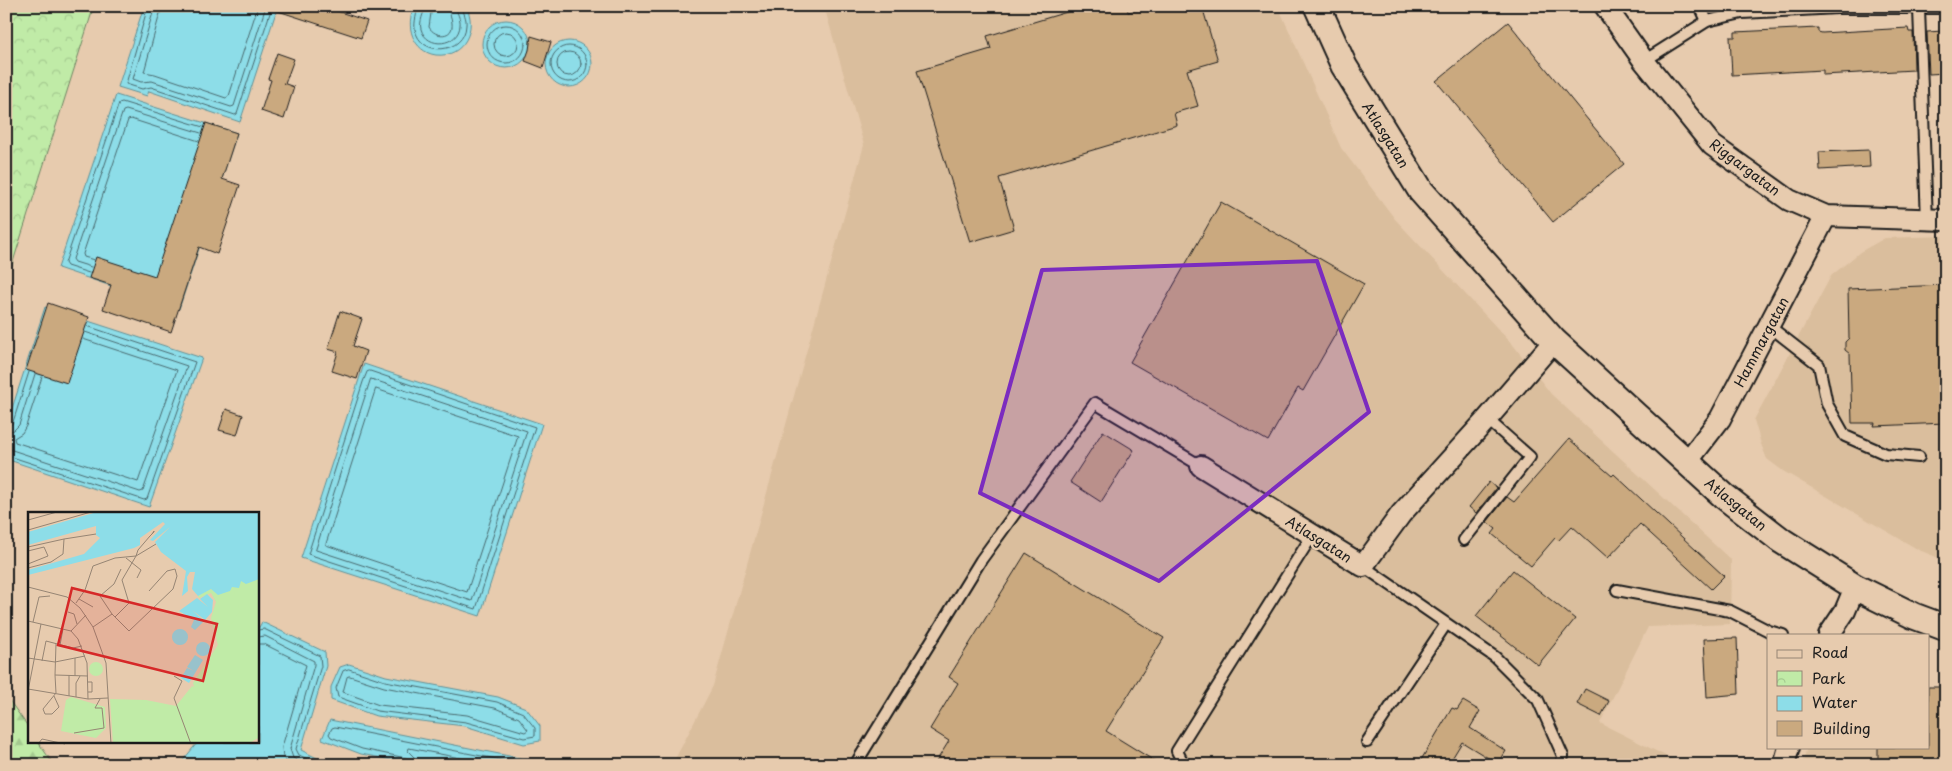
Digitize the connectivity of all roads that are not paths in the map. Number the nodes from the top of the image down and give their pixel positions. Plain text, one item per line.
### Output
1 (1317, 6) edge
2 (1606, 6) edge
3 (1700, 6) edge
4 (1838, 7) edge
5 (1946, 8) edge
6 (1919, 9) junction
7 (1707, 21) junction
8 (1644, 61) junction
9 (1826, 216) junction
10 (1937, 220) edge
11 (1769, 326) junction
12 (1554, 341) junction
13 (1487, 419) junction
14 (1919, 457) dead end
15 (1687, 462) junction
16 (1201, 466) joint
17 (1312, 534) junction
18 (1464, 540) dead end
19 (1363, 566) junction
20 (1856, 587) junction
21 (1618, 590) dead end
22 (1446, 624) junction
23 (1946, 628) edge
24 (1779, 634) edge
25 (1830, 634) edge
26 (1367, 742) dead end
27 (1789, 748) edge
28 (855, 765) edge
29 (1184, 765) edge
30 (1561, 765) edge
31 (1784, 765) edge

1 - 12 street, Atlasgatan
2 - 8 street, Riggargatan
3 - 7 lane
4 - 6 lane
4 - 7 lane
5 - 6 lane
6 - 10 lane
7 - 8 lane
8 - 9 street, Riggargatan
9 - 10 street, Riggargatan
9 - 11 street, Hammargatan
11 - 14 lane
11 - 15 street, Hammargatan
12 - 13 street, Atlasgatan
12 - 15 street, Atlasgatan
13 - 18 lane
13 - 19 street, Atlasgatan
15 - 20 street, Atlasgatan
16 - 17 street, Atlasgatan
16 - 28 lane
17 - 19 street, Atlasgatan
17 - 29 lane
19 - 22 lane
20 - 23 street, Atlasgatan
20 - 25 street
21 - 24 lane
22 - 26 lane
22 - 30 lane
27 - 31 street

